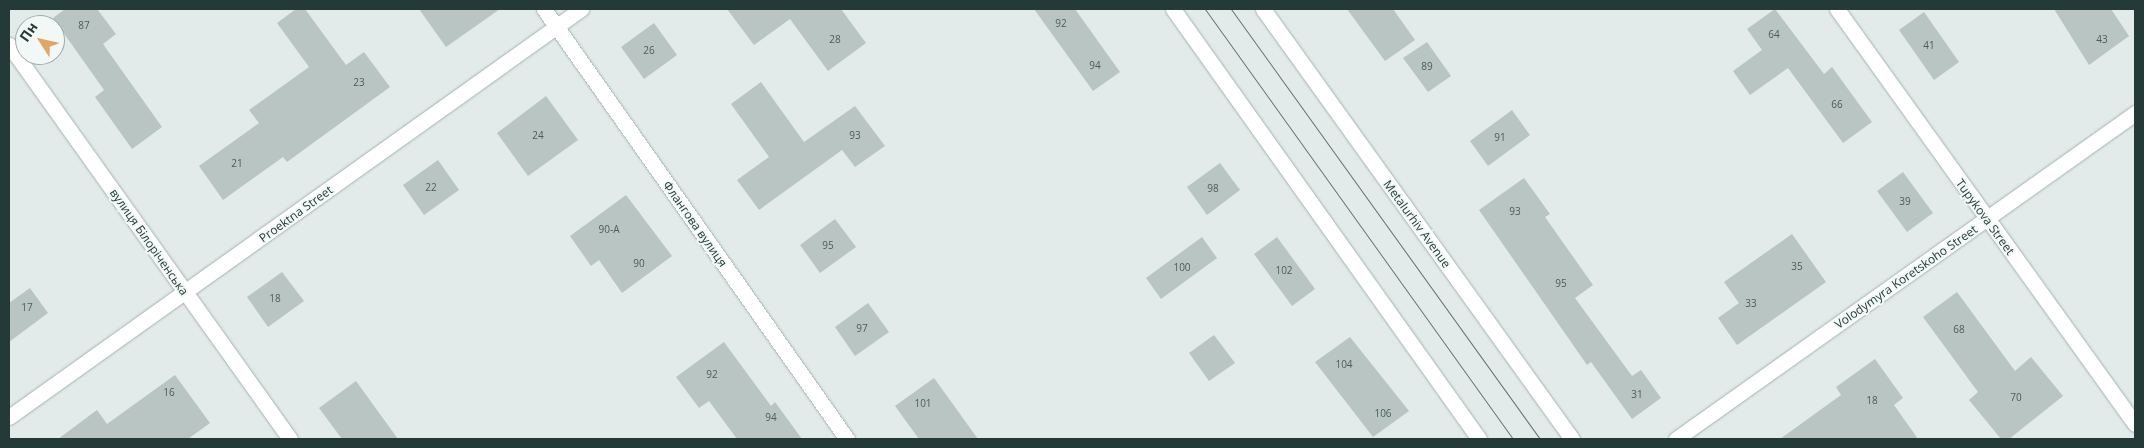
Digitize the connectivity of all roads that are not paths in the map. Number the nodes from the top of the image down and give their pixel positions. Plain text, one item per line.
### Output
1 (544, 9) edge
2 (581, 9) edge
3 (1173, 9) edge
4 (1263, 9) edge
5 (1837, 9) edge
6 (556, 26) junction
7 (9, 45) edge
8 (2135, 113) edge
9 (1987, 220) junction
10 (186, 294) junction
11 (9, 417) edge
12 (2135, 424) edge
13 (290, 439) edge
14 (847, 439) edge
15 (1479, 439) edge
16 (1572, 439) edge
17 (1676, 439) edge

1 - 6 street, Флангова вулиця
2 - 6 street, Proektna Street
3 - 15 street
4 - 16 street, Metalurhiv Avenue
5 - 9 street, Tupykova Street
6 - 10 street, Proektna Street
6 - 14 street, Флангова вулиця
7 - 10 street, вулиця Білоріченська
8 - 9 street, Volodymyra Koretskoho Street
9 - 12 street, Tupykova Street
9 - 17 street, Volodymyra Koretskoho Street
10 - 11 street, Proektna Street
10 - 13 street, вулиця Білоріченська

